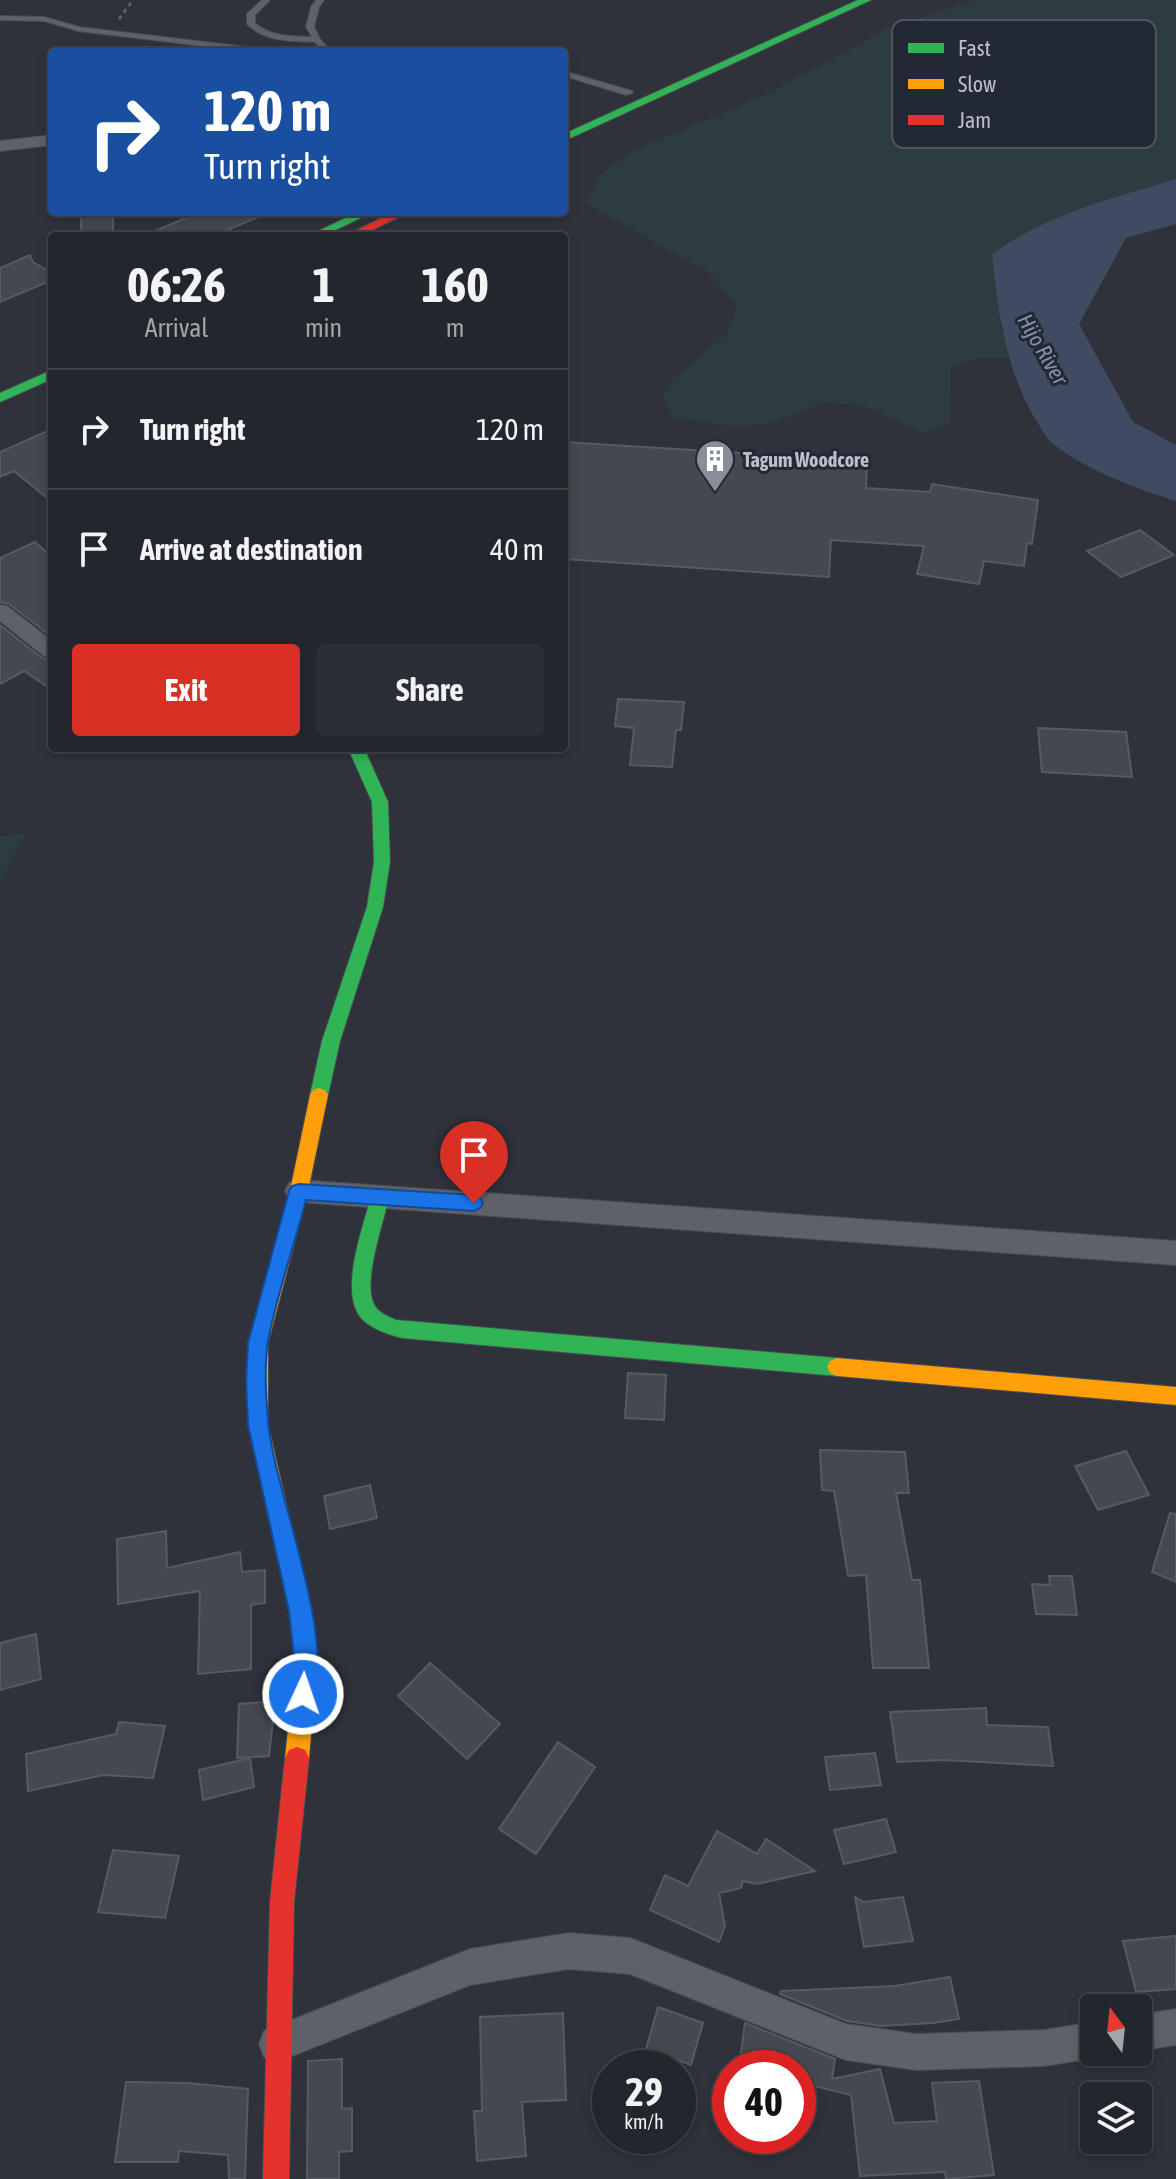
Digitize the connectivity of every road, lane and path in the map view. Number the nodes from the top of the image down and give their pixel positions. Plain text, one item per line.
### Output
1 (266, 0) edge
2 (320, 0) edge
3 (832, 0) edge
4 (866, 0) edge
5 (0, 18) edge
6 (317, 40) junction
7 (239, 48) edge
8 (324, 48) edge
9 (568, 74) edge
10 (629, 93) junction
11 (568, 120) edge
12 (568, 136) edge
13 (48, 140) edge
14 (0, 146) edge
15 (358, 216) edge
16 (394, 216) edge
17 (323, 232) edge
18 (360, 232) edge
19 (48, 358) edge
20 (48, 376) edge
21 (0, 379) edge
22 (0, 398) edge
23 (0, 611) edge
24 (48, 648) edge
25 (358, 752) edge
26 (299, 1191) junction
27 (380, 1197) junction
28 (1176, 1253) edge
29 (1176, 1396) edge
30 (1176, 2027) edge
31 (1152, 2031) edge
32 (1080, 2042) edge
33 (277, 2044) junction
34 (276, 2179) edge

1 - 6 lane
2 - 6 lane
3 - 10 main road
4 - 12 main road
5 - 7 lane
6 - 8 lane
9 - 10 lane
10 - 11 main road
13 - 14 street
15 - 17 main road
16 - 18 main road
19 - 21 main road
20 - 22 main road
23 - 24 street
25 - 26 main road
26 - 27 street
26 - 33 main road
27 - 28 street
27 - 29 main road
30 - 31 street
32 - 33 street
33 - 34 main road

